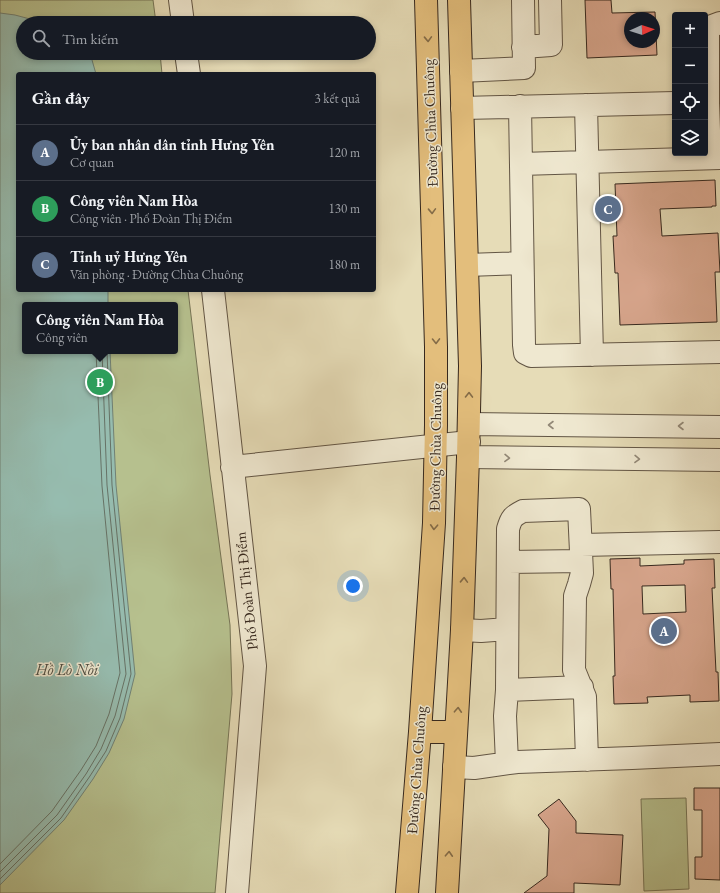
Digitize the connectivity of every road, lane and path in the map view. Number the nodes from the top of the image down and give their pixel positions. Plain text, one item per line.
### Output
1 (180, 0) edge
2 (426, 0) edge
3 (459, 0) edge
4 (523, 0) edge
5 (550, 0) edge
6 (182, 16) edge
7 (720, 23) edge
8 (523, 47) junction
9 (187, 60) edge
10 (714, 69) edge
11 (461, 71) junction
12 (189, 72) edge
13 (708, 94) edge
14 (672, 103) edge
15 (586, 105) junction
16 (520, 106) junction
17 (462, 108) junction
18 (708, 115) edge
19 (464, 154) junction
20 (431, 155) junction
21 (715, 158) edge
22 (588, 162) junction
23 (521, 164) junction
24 (522, 263) junction
25 (467, 265) junction
26 (213, 292) edge
27 (720, 352) edge
28 (592, 355) junction
29 (720, 427) edge
30 (468, 441) junction
31 (435, 446) junction
32 (720, 460) edge
33 (232, 466) junction
34 (720, 542) edge
35 (581, 553) junction
36 (508, 562) junction
37 (507, 629) junction
38 (462, 630) junction
39 (582, 687) junction
40 (506, 690) junction
41 (420, 732) junction
42 (456, 732) junction
43 (720, 754) edge
44 (587, 760) junction
45 (507, 763) junction
46 (454, 767) junction
47 (237, 893) edge
48 (407, 893) edge
49 (447, 893) edge

1 - 6 street
2 -> 20 main road, Đường Chùa Chuông
3 - 11 main road
4 - 8 street
5 - 8 street
7 - 10 street
8 - 11 street
9 - 12 street
10 - 13 street
11 - 17 main road
14 - 15 street
15 - 16 street
15 - 22 street
16 - 17 street
16 - 23 street
17 - 19 main road
18 - 21 street
19 - 20 main road
19 - 25 main road
20 -> 31 main road, Đường Chùa Chuông
21 - 22 street
22 - 23 street
22 - 28 street
23 - 24 street
24 - 25 street
24 - 28 street
30 -> 25 main road
26 - 33 street, Phố Đoàn Thị Điểm
27 - 28 street
29 -> 30 street
30 - 31 street
30 -> 32 street
38 -> 30 main road
31 - 33 street
31 -> 41 main road, Đường Chùa Chuông
33 - 47 street, Phố Đoàn Thị Điểm
34 - 35 street
35 - 36 street
35 - 36 street
35 - 39 street
36 - 37 street
37 - 38 street
37 - 40 street
42 -> 38 main road
39 - 40 street
39 - 44 street
40 - 45 street
41 - 42 main road
41 - 48 main road, Đường Chùa Chuông
42 - 46 main road
43 - 44 street
44 - 45 street
45 - 46 street
49 -> 46 main road

